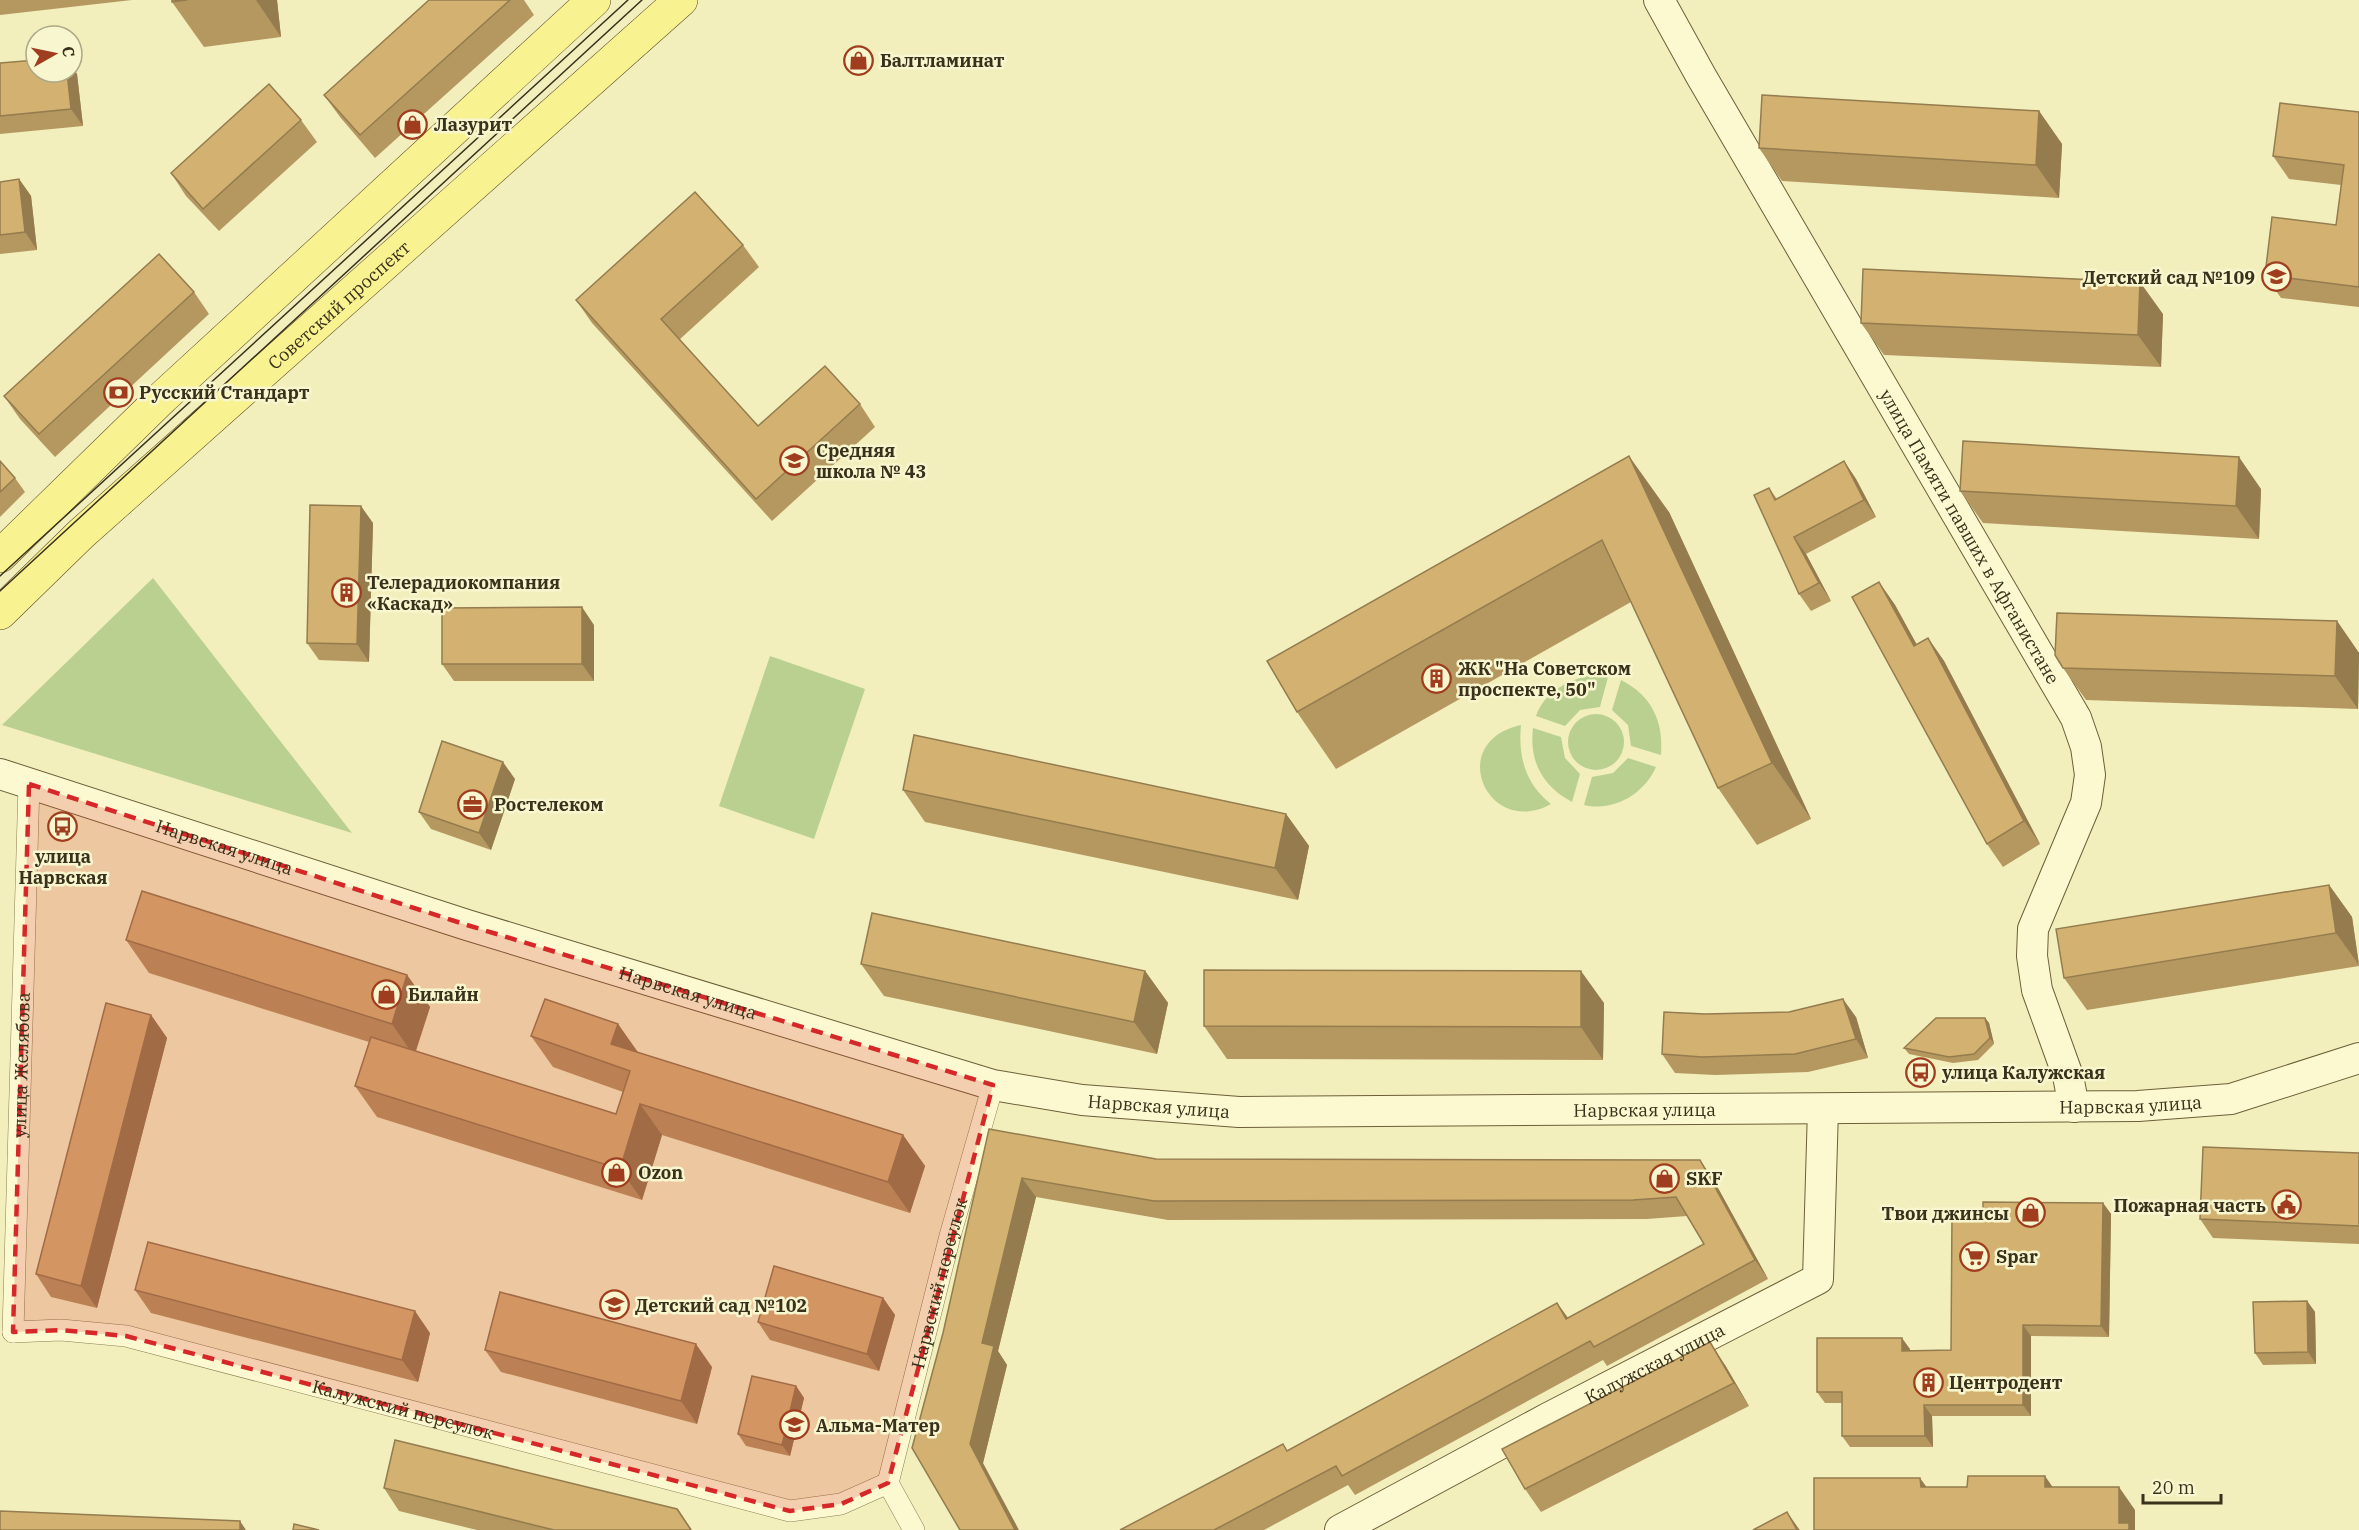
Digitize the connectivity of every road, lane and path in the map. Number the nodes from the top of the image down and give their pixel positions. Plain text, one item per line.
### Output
1 (594, 0) edge
2 (681, 0) edge
3 (1659, 0) edge
4 (0, 556) edge
5 (0, 613) edge
6 (0, 774) edge
7 (29, 784) junction
8 (2359, 1058) edge
9 (993, 1084) junction
10 (2074, 1107) junction
11 (1823, 1109) junction
12 (6, 1336) edge
13 (888, 1483) junction
14 (914, 1530) edge
15 (1340, 1530) edge

1 - 4 main road
2 - 5 main road, Советский проспект
3 - 10 main road, улица Памяти павших в Афганистане
6 - 7 main road, Нарвская улица
7 - 9 main road, Нарвская улица
7 - 12 street, улица Желябова
8 - 10 main road, Нарвская улица
9 - 11 main road, Нарвская улица
9 - 13 street, Нарвский переулок
10 - 11 main road, Нарвская улица
11 - 15 main road, Калужская улица
12 - 13 street, Калужский переулок
13 - 14 street

